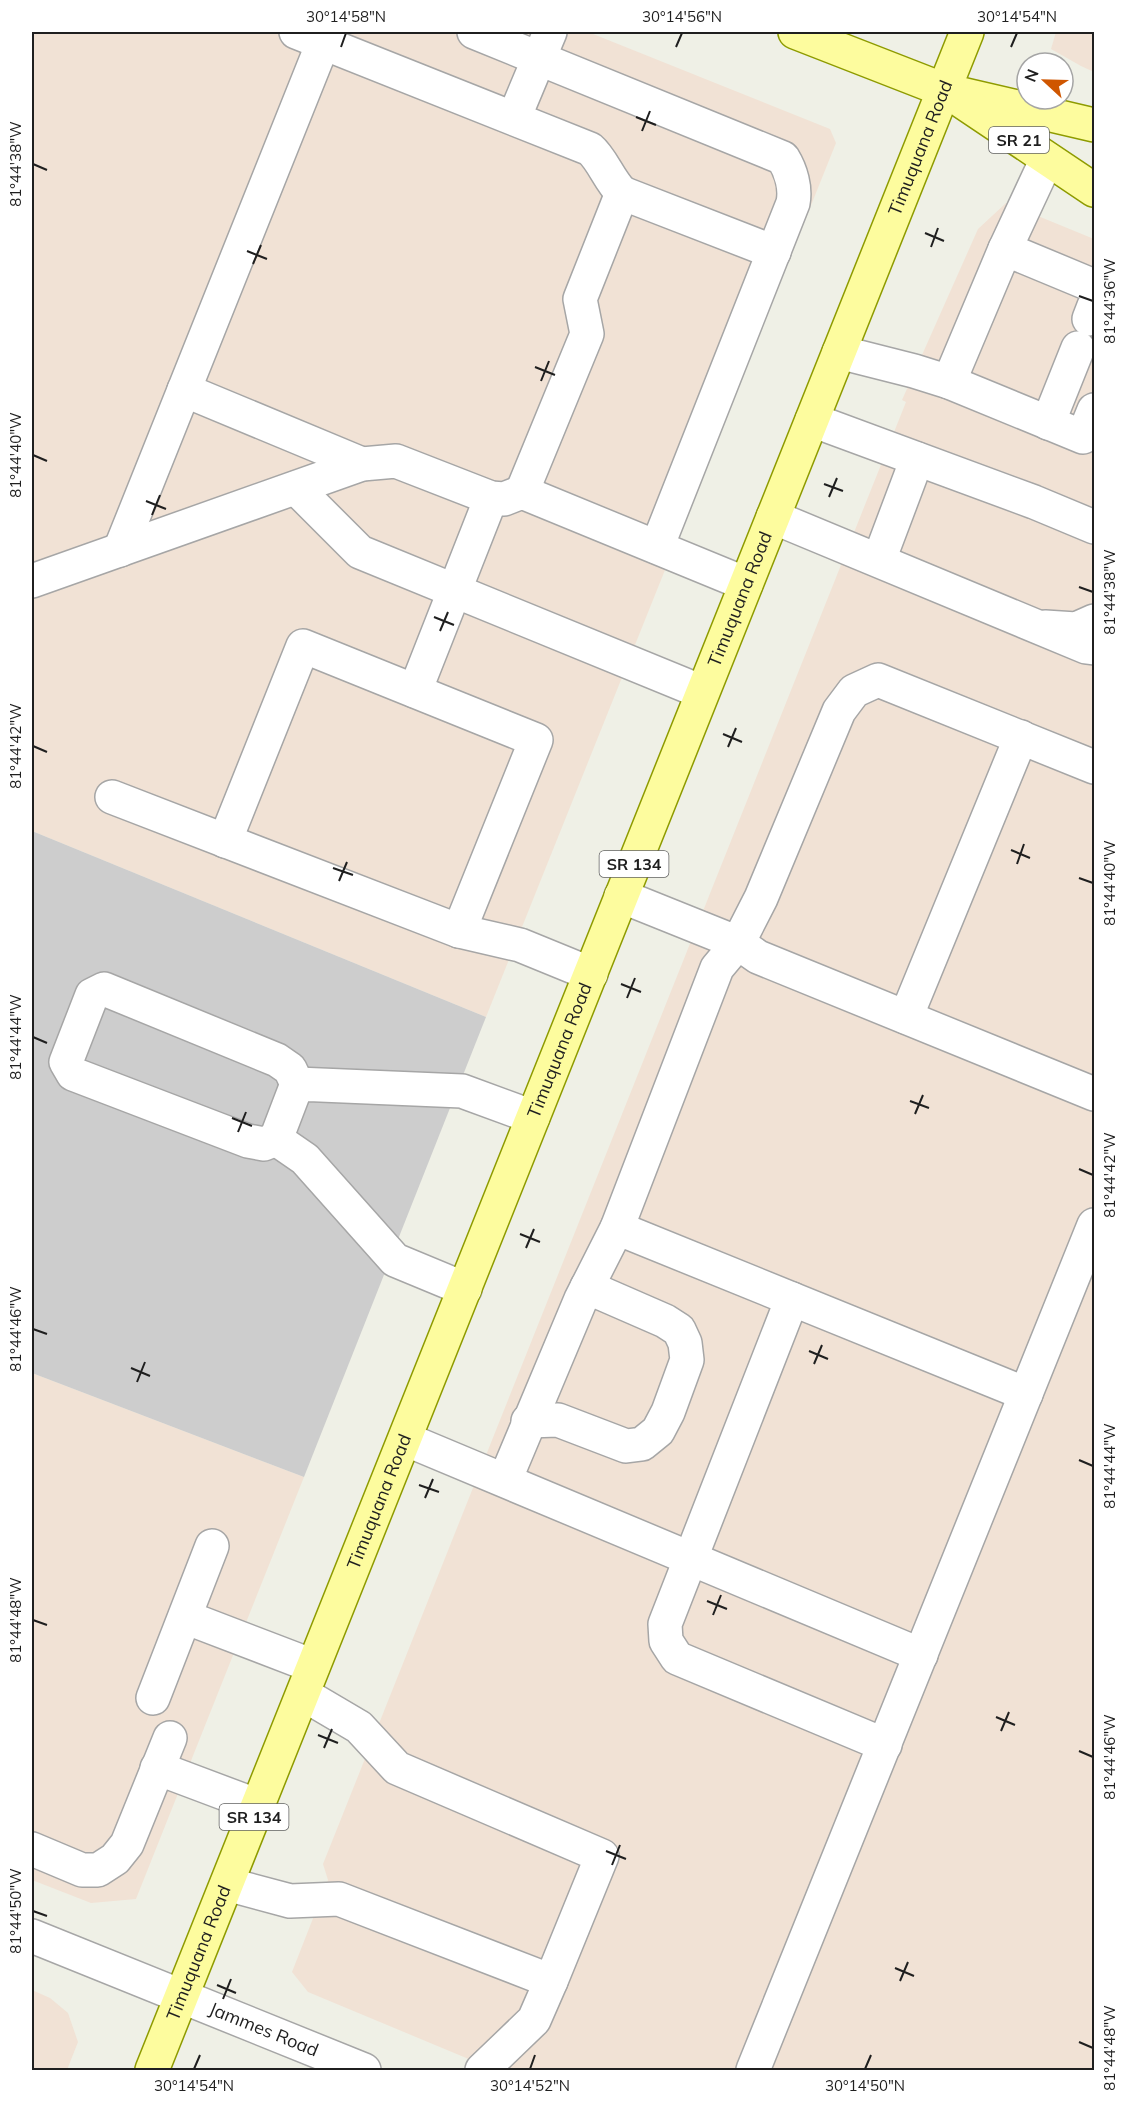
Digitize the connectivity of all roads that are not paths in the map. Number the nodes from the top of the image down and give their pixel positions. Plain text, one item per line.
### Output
1 (474, 32) edge
2 (795, 32) edge
3 (967, 32) edge
4 (310, 37) edge
5 (544, 45) edge
6 (944, 90) junction
7 (514, 118) junction
8 (1095, 125) edge
9 (1047, 159) junction
10 (1095, 190) edge
11 (622, 193) junction
12 (1005, 249) junction
13 (774, 252) junction
14 (1095, 286) edge
15 (1087, 324) edge
16 (839, 352) junction
17 (949, 382) junction
18 (184, 390) junction
19 (812, 420) junction
20 (1048, 423) junction
21 (1091, 429) edge
22 (363, 464) junction
23 (915, 465) junction
24 (296, 488) junction
25 (506, 495) junction
26 (773, 517) junction
27 (1095, 527) edge
28 (657, 547) junction
29 (1095, 549) edge
30 (120, 550) junction
31 (879, 560) junction
32 (32, 581) edge
33 (746, 584) junction
34 (454, 591) junction
35 (1095, 621) edge
36 (1038, 626) junction
37 (1095, 648) edge
38 (415, 691) junction
39 (702, 692) junction
40 (1021, 737) junction
41 (1095, 767) edge
42 (112, 797) dead end
43 (225, 841) junction
44 (621, 896) junction
45 (459, 931) junction
46 (738, 943) junction
47 (591, 974) junction
48 (906, 1017) junction
49 (297, 1084) junction
50 (1095, 1094) edge
51 (533, 1117) junction
52 (276, 1139) junction
53 (1095, 1225) edge
54 (617, 1228) junction
55 (587, 1287) junction
56 (465, 1288) junction
57 (792, 1299) junction
58 (1026, 1394) junction
59 (528, 1421) junction
60 (405, 1439) junction
61 (505, 1480) junction
62 (212, 1546) dead end
63 (691, 1558) junction
64 (185, 1617) junction
65 (921, 1655) junction
66 (308, 1680) junction
67 (153, 1698) dead end
68 (170, 1738) dead end
69 (885, 1745) junction
70 (158, 1768) junction
71 (258, 1806) junction
72 (32, 1849) edge
73 (227, 1884) junction
74 (32, 1936) edge
75 (551, 1981) junction
76 (182, 1996) junction
77 (152, 2070) edge
78 (364, 2070) edge
79 (482, 2070) edge
80 (753, 2070) edge

1 - 5 street
2 - 6 main road, SR 21
3 - 6 main road, Timuquana Road / SR 134
4 - 7 street
4 - 18 street
5 - 7 street
5 - 13 street
6 - 8 main road, SR 21
6 - 9 main road, SR 21
6 - 16 main road, Timuquana Road / SR 134
7 - 11 street
9 - 10 main road, SR 21
9 - 12 street
11 - 13 street
11 - 25 street
12 - 14 street
12 - 17 street
13 - 28 street
15 - 20 street
16 - 17 street
16 - 19 main road, Timuquana Road / SR 134
17 - 20 street
18 - 22 street
18 - 30 street
19 - 23 street
19 - 26 main road, Timuquana Road / SR 134
20 - 21 street
22 - 24 street
22 - 25 street
23 - 27 street
23 - 29 street
23 - 31 street
24 - 30 street
24 - 34 street
25 - 28 street
25 - 34 street
26 - 31 street
26 - 33 main road, Timuquana Road / SR 134
28 - 33 street
30 - 32 street
31 - 36 street
33 - 39 main road, Timuquana Road / SR 134
34 - 38 street
34 - 39 street
35 - 36 street
36 - 37 street
38 - 43 street
38 - 45 street
39 - 44 main road, Timuquana Road / SR 134
40 - 41 street
40 - 46 street
40 - 48 street
42 - 43 street
43 - 45 street
44 - 46 street
44 - 47 main road, Timuquana Road / SR 134
45 - 47 street
46 - 48 street
46 - 54 street
47 - 51 main road, Timuquana Road / SR 134
48 - 50 street
49 - 51 street
49 - 52 street
49 - 52 street
51 - 56 main road, Timuquana Road / SR 134
52 - 56 street
53 - 58 street
54 - 55 street
54 - 57 street
55 - 59 street
55 - 59 street
56 - 60 main road, Timuquana Road / SR 134
57 - 58 street
57 - 63 street
58 - 65 street
59 - 61 street
60 - 61 street
60 - 66 main road, Timuquana Road / SR 134
61 - 63 street
62 - 64 street
63 - 65 street
63 - 69 street
64 - 66 street
64 - 67 street
65 - 69 street
66 - 71 main road, Timuquana Road / SR 134
66 - 75 street
68 - 70 street
69 - 80 street
70 - 71 street
70 - 72 street
71 - 73 main road, Timuquana Road / SR 134
73 - 75 street
73 - 76 main road, Timuquana Road / SR 134
74 - 76 street, Jammes Road
75 - 79 street
76 - 77 main road, Timuquana Road / SR 134
76 - 78 street, Jammes Road

